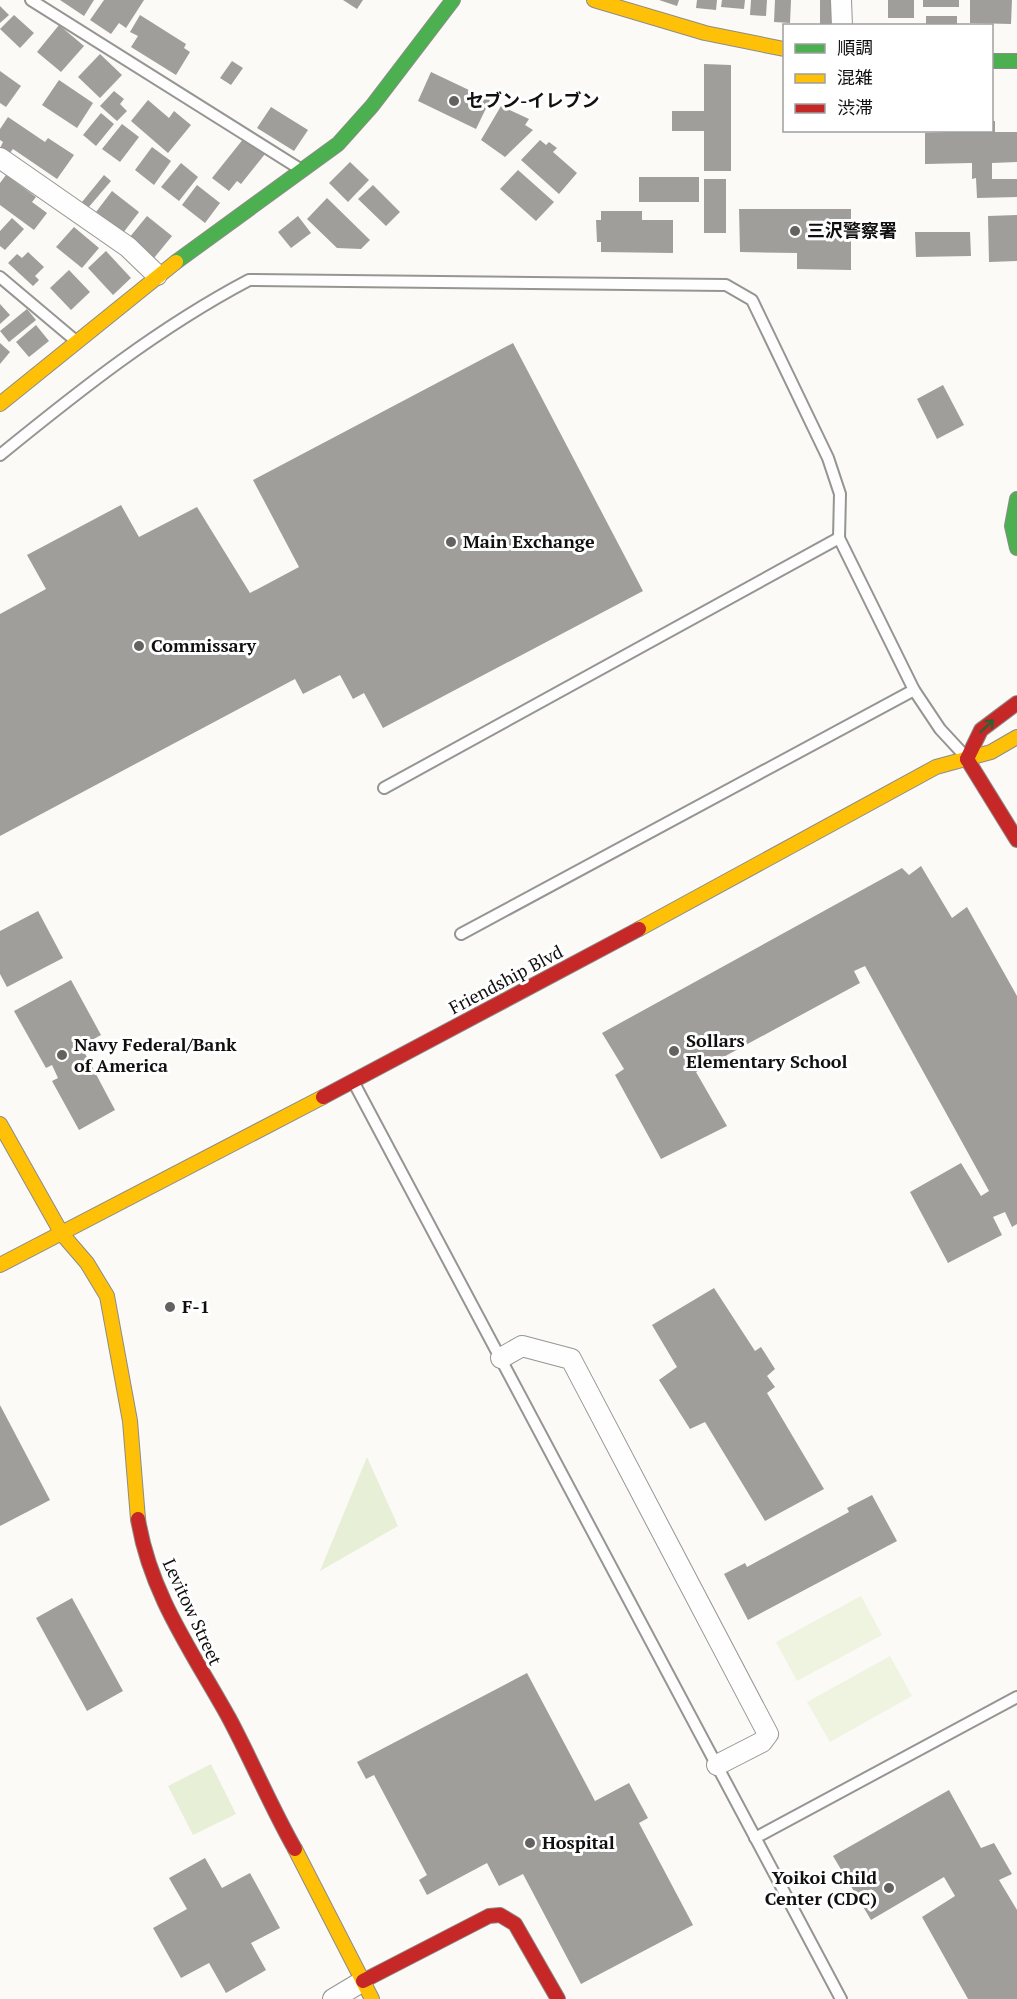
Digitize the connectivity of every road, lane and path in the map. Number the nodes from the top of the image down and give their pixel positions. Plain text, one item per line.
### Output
1 (31, 0) edge
2 (453, 0) edge
3 (594, 0) edge
4 (841, 0) edge
5 (842, 24) edge
6 (783, 49) edge
7 (993, 61) edge
8 (1017, 61) edge
9 (0, 158) edge
10 (303, 170) junction
11 (157, 275) junction
12 (0, 277) edge
13 (77, 341) junction
14 (1, 402) edge
15 (0, 455) edge
16 (1017, 499) edge
17 (839, 538) junction
18 (1017, 548) edge
19 (915, 690) junction
20 (1017, 703) edge
21 (1017, 737) edge
22 (967, 759) junction
23 (384, 788) dead end
24 (1017, 840) edge
25 (461, 934) dead end
26 (353, 1082) junction
27 (0, 1124) edge
28 (62, 1234) junction
29 (0, 1265) edge
30 (501, 1358) junction
31 (1017, 1697) edge
32 (717, 1765) junction
33 (755, 1838) junction
34 (363, 1981) junction
35 (333, 1999) edge
36 (372, 1999) edge
37 (558, 1999) edge
38 (840, 1999) edge

1 - 10 lane
2 - 10 street
3 - 6 street
4 - 5 street
7 - 8 street
9 - 11 street
10 - 11 street
11 - 13 street
12 - 13 lane
13 - 14 street
15 - 17 lane
16 - 18 street
17 - 19 lane
17 - 23 lane
19 - 22 lane
19 - 25 lane
22 -> 20 street
21 - 22 street, Friendship Blvd
22 - 24 street
22 - 26 street, Friendship Blvd
26 - 28 street, Friendship Blvd
26 - 30 lane
27 - 28 street, Levitow Street
28 - 29 street, Friendship Blvd
28 - 34 street, Levitow Street
30 - 32 lane
30 - 32 street
31 - 33 lane
32 - 33 lane
33 - 38 lane
34 - 35 street
34 - 36 street, Levitow Street
34 - 37 street

